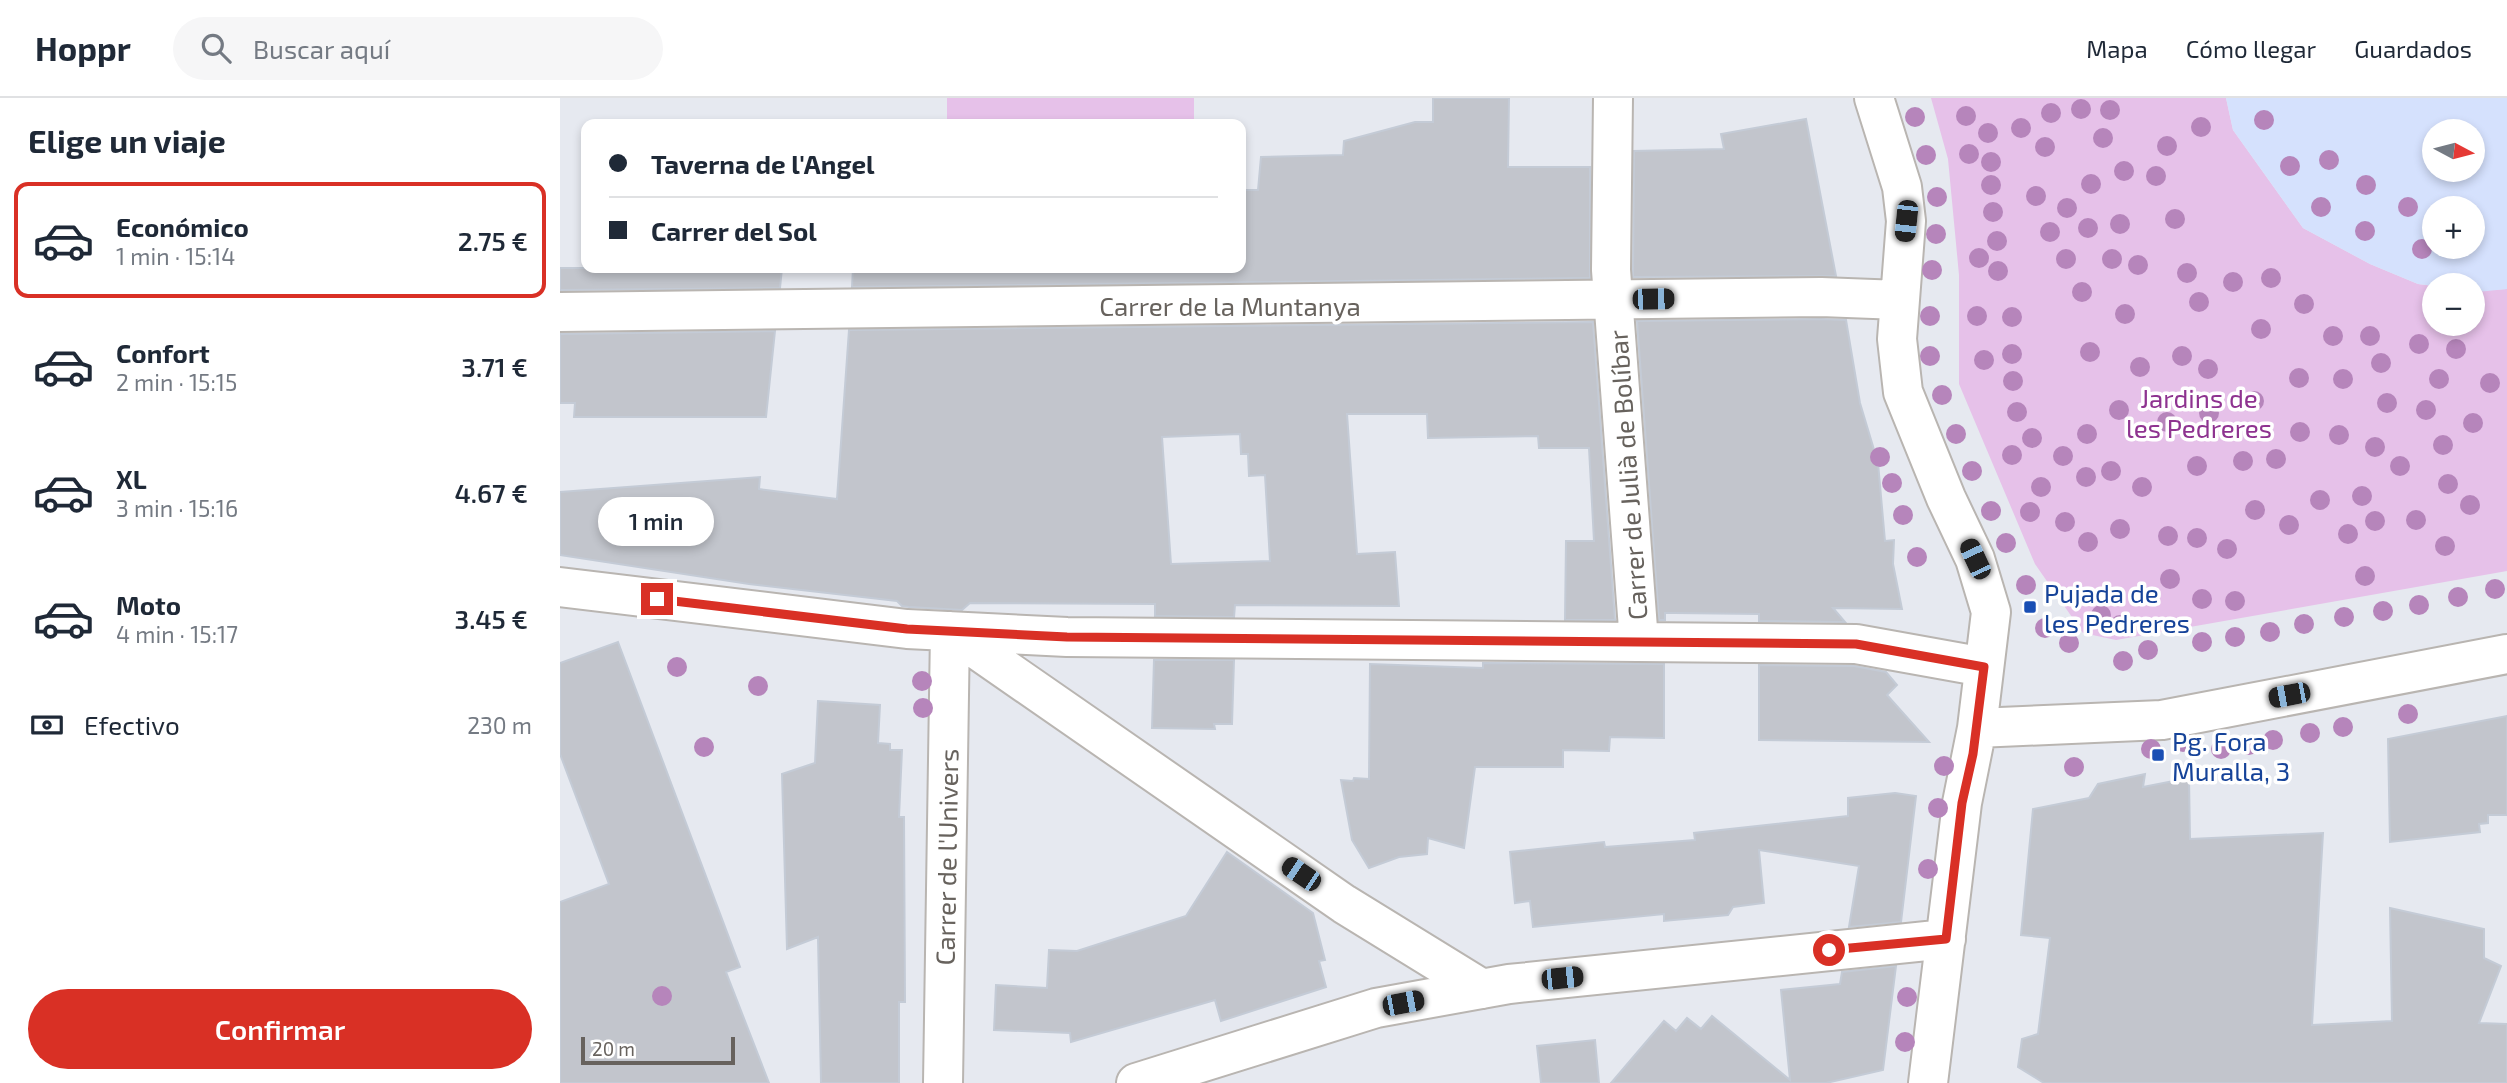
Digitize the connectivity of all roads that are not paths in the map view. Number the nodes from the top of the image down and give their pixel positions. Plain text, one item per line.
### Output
1 (1613, 98) edge
2 (1874, 98) edge
3 (1614, 300) junction
4 (1900, 300) junction
5 (560, 312) edge
6 (560, 587) edge
7 (950, 631) junction
8 (1639, 642) junction
9 (2507, 654) edge
10 (1984, 667) junction
11 (1977, 728) junction
12 (1946, 939) junction
13 (1482, 989) junction
14 (943, 1083) edge
15 (1136, 1083) edge
16 (1928, 1083) edge

1 - 3 street, Carrer de Julià de Bolíbar
2 - 4 street
3 - 4 street, Carrer de la Muntanya
3 - 5 street, Carrer de la Muntanya
3 - 8 street, Carrer de Julià de Bolíbar
4 - 10 street
6 - 7 street
7 - 8 street
7 - 13 street
7 - 14 street, Carrer de l'Univers
8 - 10 street
9 - 11 street
10 - 11 street
11 - 12 street
12 - 13 street
12 - 16 street
13 - 15 street

